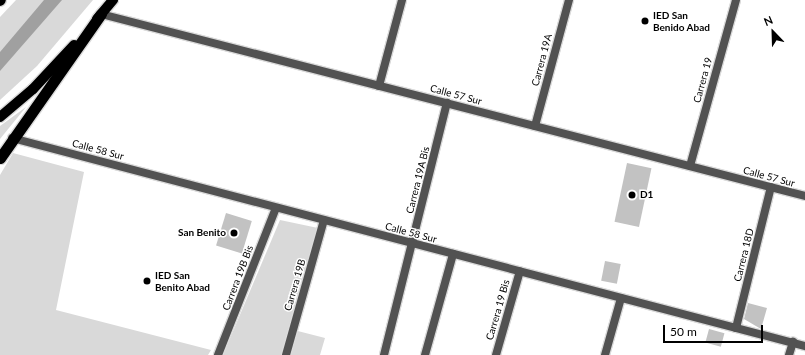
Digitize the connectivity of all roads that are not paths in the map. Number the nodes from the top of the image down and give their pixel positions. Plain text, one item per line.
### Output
1 (113, 0) edge
2 (402, 0) edge
3 (569, 0) edge
4 (736, 0) edge
5 (101, 14) junction
6 (379, 86) junction
7 (447, 103) junction
8 (0, 117) edge
9 (535, 126) junction
10 (12, 138) junction
11 (0, 158) edge
12 (690, 166) junction
13 (771, 187) junction
14 (805, 196) edge
15 (276, 208) junction
16 (324, 220) junction
17 (412, 243) junction
18 (453, 254) junction
19 (520, 271) junction
20 (621, 298) junction
21 (736, 328) junction
22 (793, 342) junction
23 (805, 346) edge
24 (218, 355) edge
25 (286, 355) edge
26 (384, 355) edge
27 (425, 355) edge
28 (496, 355) edge
29 (605, 355) edge
30 (789, 355) edge

1 - 5 main road
2 - 6 street
3 - 9 street, Carrera 19A
4 - 12 street, Carrera 19
5 - 6 street, Calle 57 Sur
5 - 8 main road
5 - 10 highway
6 - 7 street, Calle 57 Sur
7 - 9 street, Calle 57 Sur
7 - 17 street, Carrera 19A Bis
9 - 12 street, Calle 57 Sur
10 - 11 highway
10 - 15 street, Calle 58 Sur
12 - 13 street, Calle 57 Sur
13 - 14 street, Calle 57 Sur
13 - 21 street, Carrera 18D
15 - 16 street, Calle 58 Sur
15 - 24 street, Carrera 19B Bis
16 - 17 street, Calle 58 Sur
16 - 25 street, Carrera 19B
17 - 18 street, Calle 58 Sur
17 - 26 street, Carrera 19A Bis
18 - 19 street, Calle 58 Sur
18 - 27 street
19 - 20 street, Calle 58 Sur
19 - 28 street, Carrera 19 Bis
20 - 21 street, Calle 58 Sur
20 - 29 street
21 - 22 street, Calle 58 Sur
22 - 23 street, Calle 58 Sur
22 - 30 street

